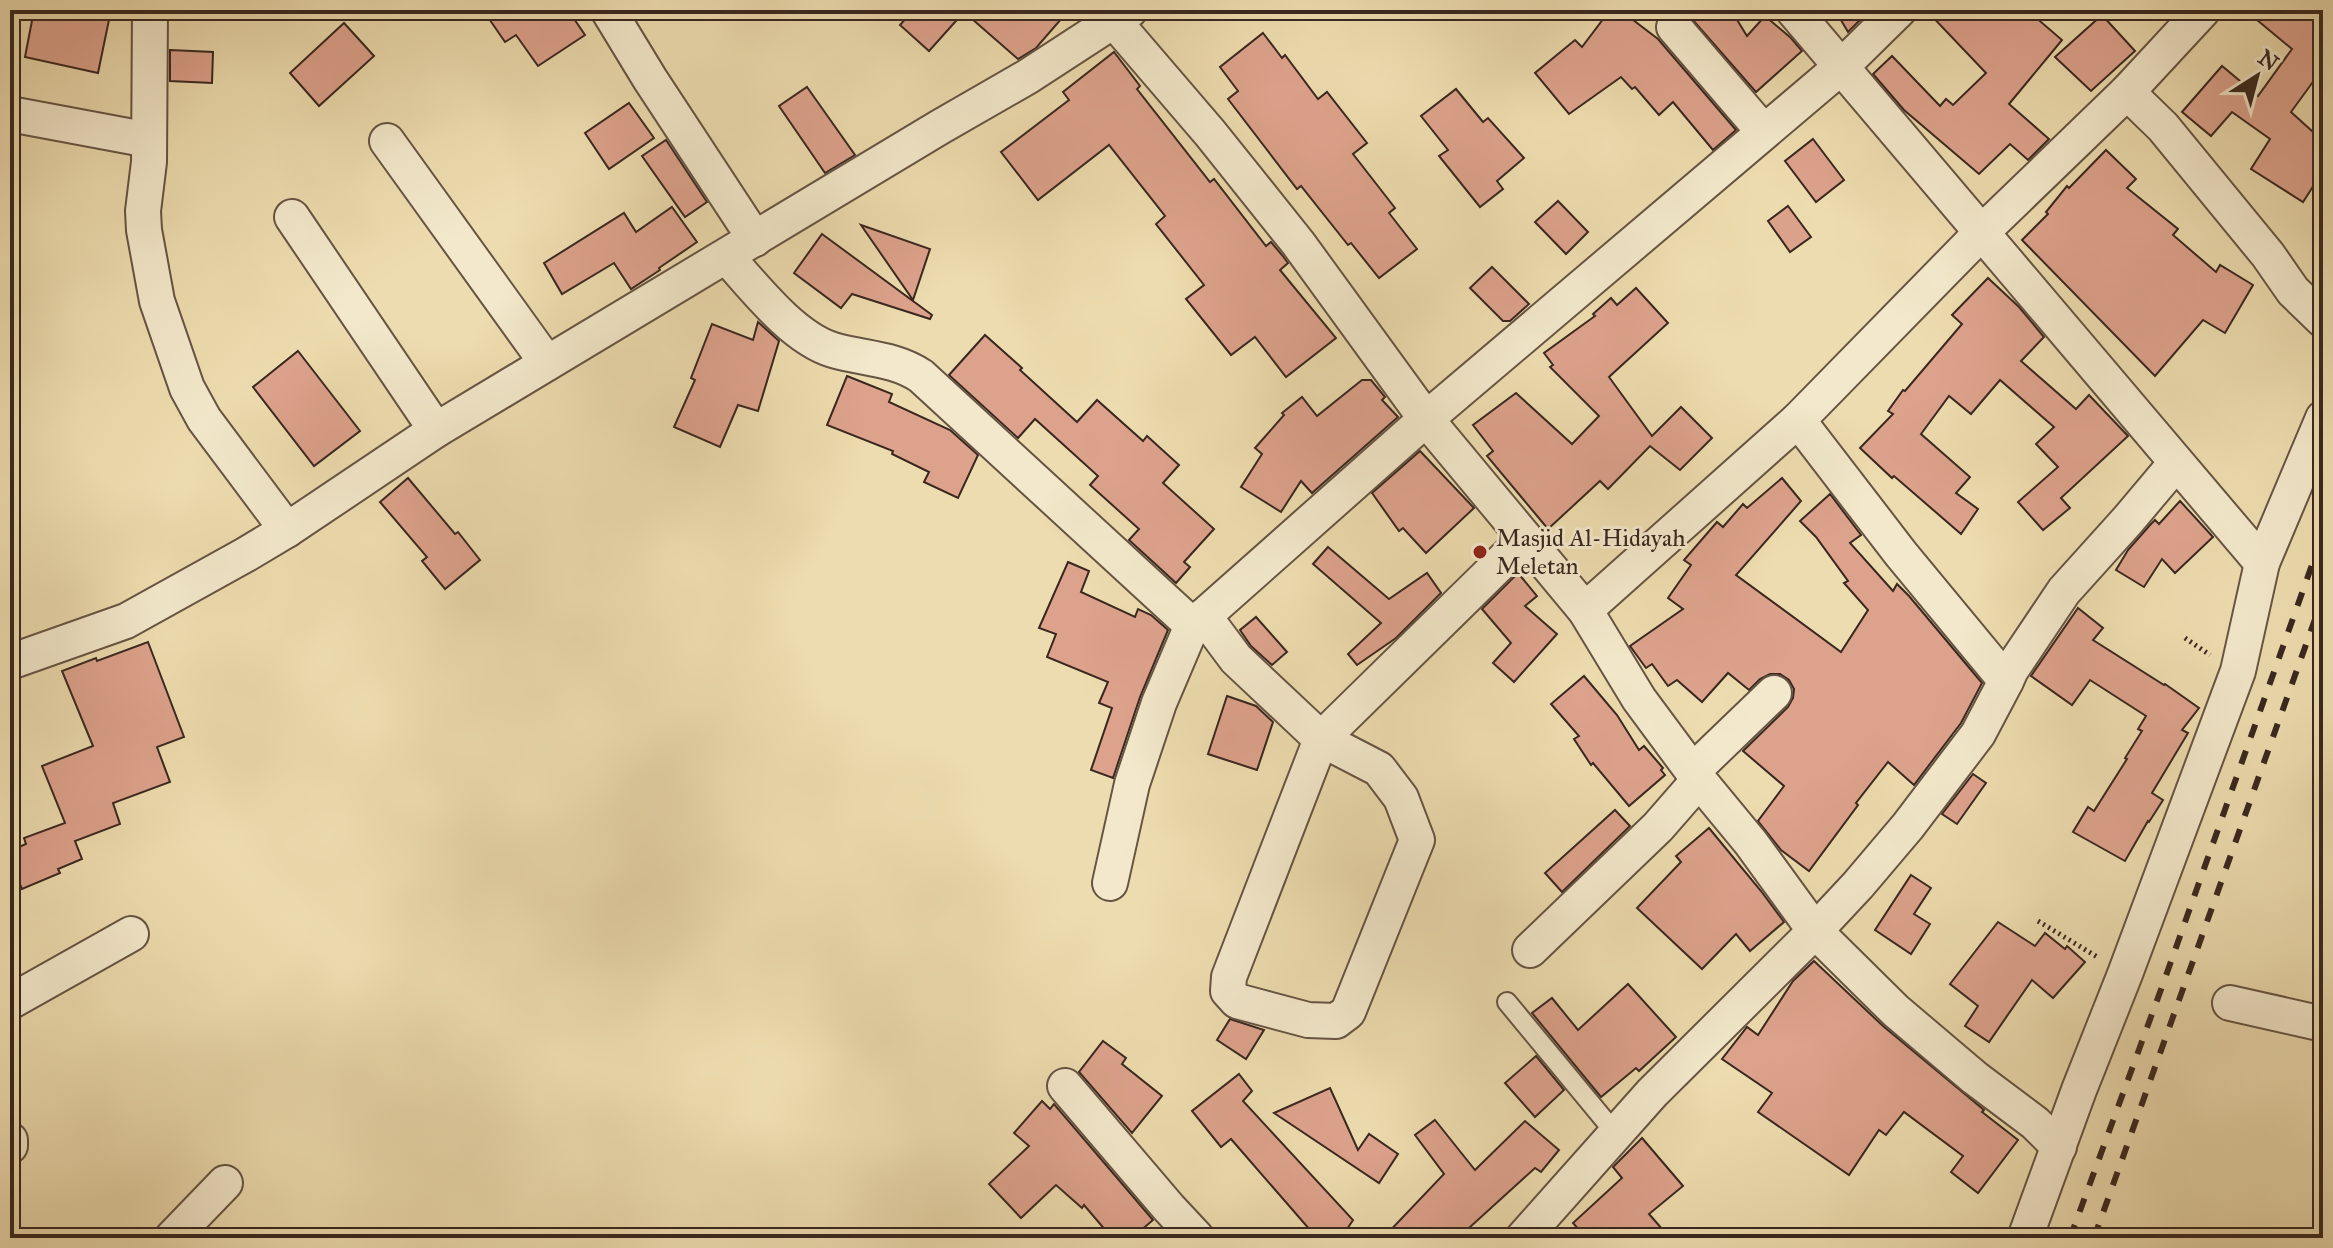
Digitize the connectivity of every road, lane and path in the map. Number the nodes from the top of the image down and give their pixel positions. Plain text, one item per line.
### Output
1 (150, 10) edge
2 (608, 10) edge
3 (1793, 10) edge
4 (1899, 10) edge
5 (2203, 10) edge
6 (1115, 14) edge
7 (1674, 27) dead end
8 (1841, 67) junction
9 (2127, 92) junction
10 (10, 114) edge
11 (1763, 131) junction
12 (149, 140) junction
13 (387, 141) dead end
14 (292, 217) dead end
15 (1982, 232) junction
16 (741, 248) junction
17 (2323, 320) edge
18 (547, 363) junction
19 (2323, 418) edge
20 (1426, 419) junction
21 (1798, 420) junction
22 (436, 430) junction
23 (2176, 463) junction
24 (287, 530) junction
25 (1525, 539) junction
26 (2262, 563) junction
27 (1585, 610) junction
28 (1199, 620) junction
29 (10, 662) edge
30 (2006, 681) junction
31 (1774, 693) dead end
32 (1321, 739) junction
33 (1696, 775) junction
34 (1110, 883) dead end
35 (2038, 921) dead end
36 (1815, 931) junction
37 (131, 934) dead end
38 (1530, 950) dead end
39 (2125, 974) junction
40 (10, 1002) edge
41 (1507, 1002) dead end
42 (2230, 1003) dead end
43 (2323, 1024) edge
44 (1065, 1086) dead end
45 (1616, 1134) junction
46 (2059, 1147) junction
47 (225, 1183) dead end
48 (1526, 1237) edge
49 (172, 1238) edge
50 (1197, 1238) edge
51 (2025, 1238) edge

1 - 12 street
2 - 16 street
3 - 8 street
4 - 8 street
5 - 9 street
6 - 16 street
6 - 20 street
7 - 11 street
8 - 11 street
8 - 15 street
9 - 15 street
9 - 17 street
10 - 12 street
11 - 20 street
12 - 24 street
13 - 18 street
14 - 22 street
15 - 21 street
15 - 23 street
16 - 18 street
16 - 28 street
18 - 22 street
19 - 26 street
20 - 25 street
20 - 28 street
21 - 27 street
21 - 30 street
22 - 24 street
23 - 26 street
23 - 30 street
24 - 29 street
25 - 27 street
25 - 32 street
26 - 39 street
27 - 33 street
28 - 32 street
28 - 34 street
30 - 36 street
31 - 33 street
32 - 32 street
33 - 36 street
33 - 38 street
35 - 39 path
36 - 45 street
36 - 46 street
37 - 40 street
39 - 46 street
41 - 45 lane
42 - 43 street
44 - 50 street
45 - 48 street
46 - 51 street
47 - 49 street

